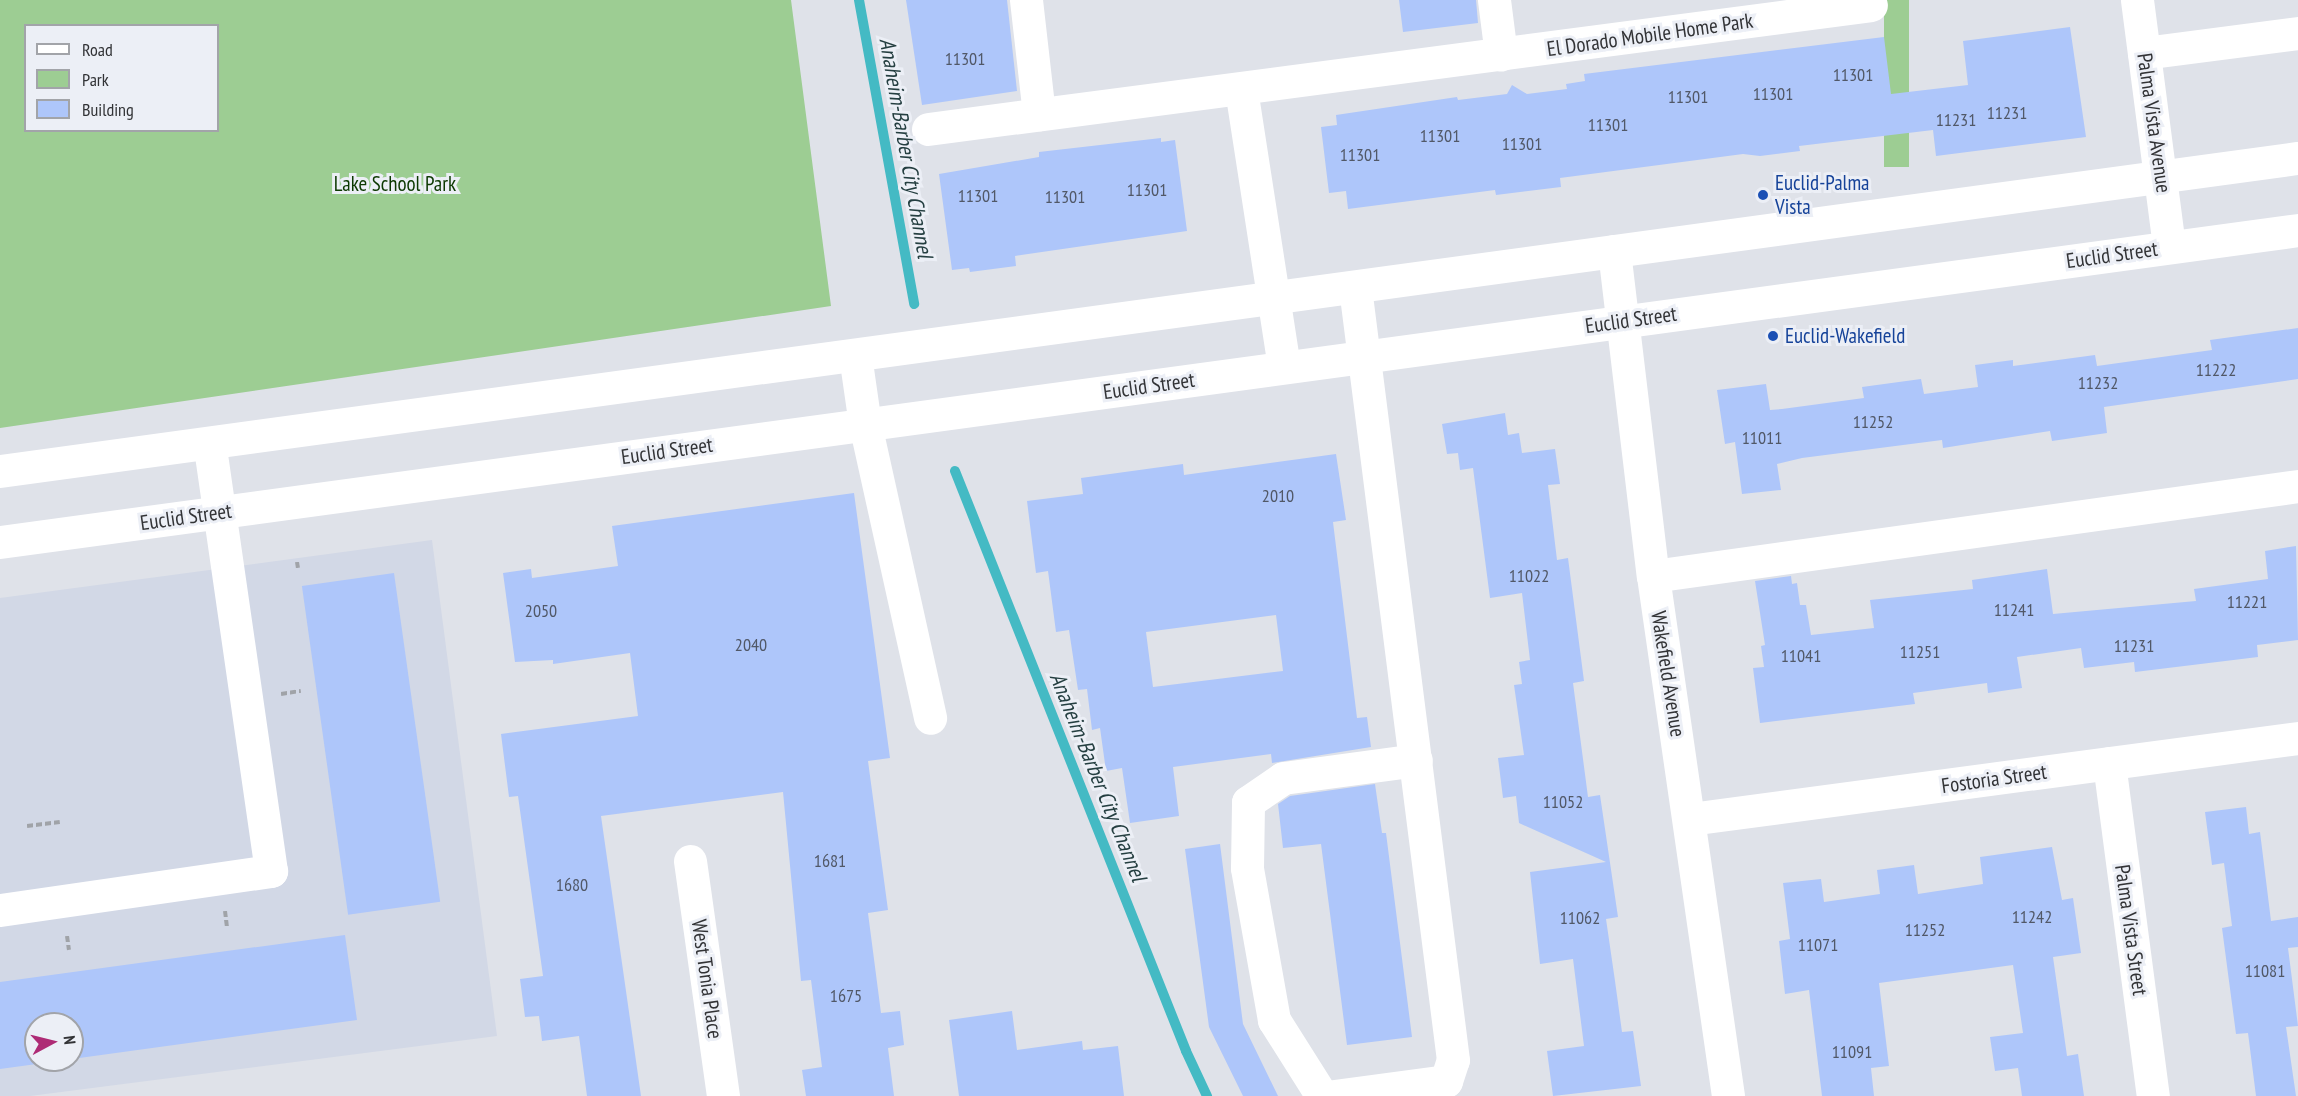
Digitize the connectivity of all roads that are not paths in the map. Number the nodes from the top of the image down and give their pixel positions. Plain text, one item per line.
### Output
1 (1026, 0) edge
2 (1494, 0) edge
3 (2137, 0) edge
4 (1871, 5) dead end
5 (2298, 33) edge
6 (2144, 53) junction
7 (1501, 55) junction
8 (1241, 89) junction
9 (1039, 114) junction
10 (928, 129) dead end
11 (2298, 158) edge
12 (2162, 177) junction
13 (2298, 230) edge
14 (2169, 247) junction
15 (1614, 251) junction
16 (1355, 287) junction
17 (1272, 298) junction
18 (1623, 321) junction
19 (855, 355) junction
20 (1365, 356) junction
21 (1284, 367) junction
22 (865, 424) junction
23 (209, 442) junction
24 (0, 471) edge
25 (2298, 486) edge
26 (220, 512) junction
27 (0, 542) edge
28 (1653, 576) junction
29 (930, 718) dead end
30 (2298, 738) edge
31 (1416, 760) junction
32 (2109, 763) junction
33 (1690, 819) junction
34 (690, 861) dead end
35 (0, 910) edge
36 (723, 1096) edge
37 (1322, 1096) edge
38 (1334, 1096) edge
39 (1728, 1096) edge
40 (2153, 1096) edge

1 - 9 main road
2 - 7 main road
3 - 6 main road, Palma Vista Avenue
4 - 7 main road, El Dorado Mobile Home Park
5 - 6 main road
6 - 12 main road, Palma Vista Avenue
7 - 8 main road, El Dorado Mobile Home Park
8 - 9 main road, El Dorado Mobile Home Park
8 - 17 main road
9 - 10 main road, El Dorado Mobile Home Park
11 - 12 main road
12 - 14 main road, Palma Vista Avenue
12 - 15 main road
13 - 14 main road, Euclid Street
14 - 18 main road, Euclid Street
15 - 16 main road
15 - 18 main road, Wakefield Avenue
16 - 17 main road
16 - 20 main road
17 - 19 main road
17 - 21 main road
18 - 20 main road, Euclid Street
18 - 28 main road, Wakefield Avenue
19 - 22 main road
19 - 23 main road
20 - 21 main road, Euclid Street
20 - 31 main road
21 - 22 main road, Euclid Street
22 - 26 main road, Euclid Street
22 - 29 main road
23 - 24 main road
23 - 26 main road
25 - 28 main road
26 - 27 main road, Euclid Street
26 - 35 main road
28 - 33 main road, Wakefield Avenue
30 - 32 main road, Fostoria Street
31 - 37 main road
31 - 38 main road
32 - 33 main road, Fostoria Street
32 - 40 main road, Palma Vista Street
33 - 39 main road, Wakefield Avenue
34 - 36 main road, West Tonia Place

